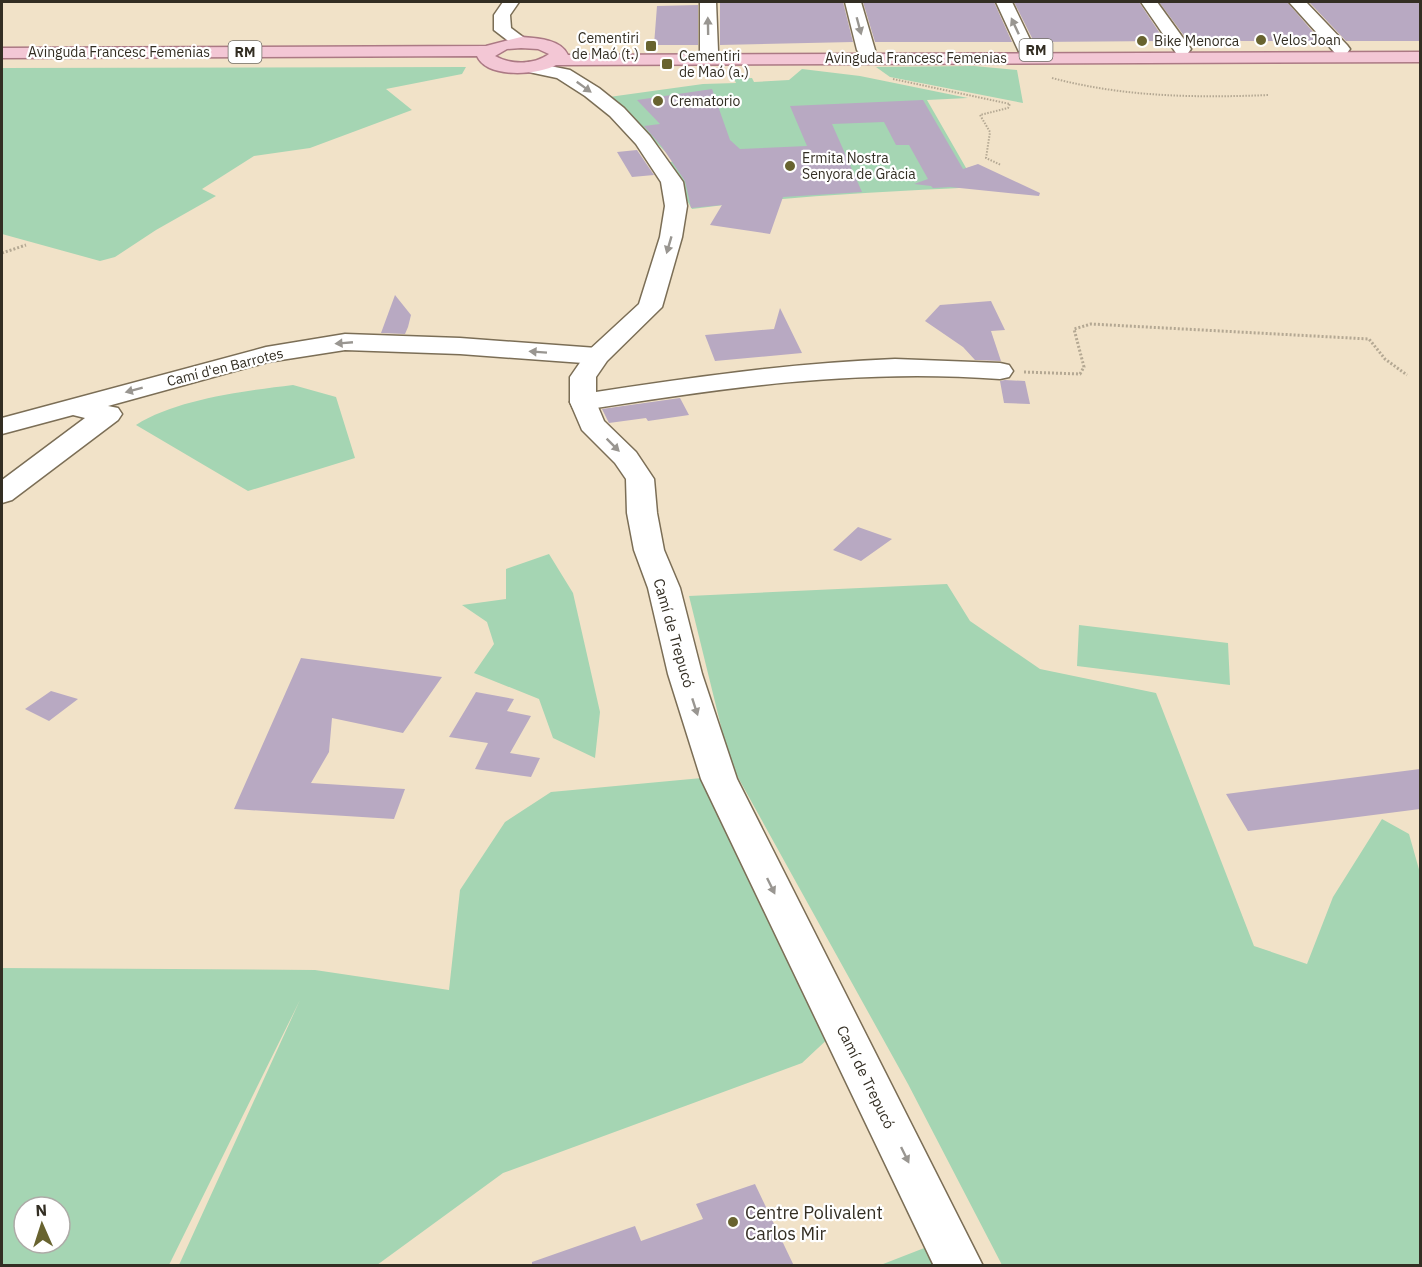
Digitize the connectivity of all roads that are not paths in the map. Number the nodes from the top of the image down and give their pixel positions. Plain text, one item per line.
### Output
1 (511, 2) edge
2 (708, 2) edge
3 (853, 2) edge
4 (1004, 2) edge
5 (1149, 2) edge
6 (1297, 2) edge
7 (522, 43) junction
8 (1420, 48) edge
9 (1182, 49) junction
10 (1341, 49) junction
11 (1026, 50) junction
12 (708, 51) junction
13 (2, 53) edge
14 (866, 54) junction
15 (488, 55) junction
16 (556, 56) junction
17 (1420, 57) edge
18 (2, 61) edge
19 (530, 67) junction
20 (597, 356) junction
21 (1000, 371) road end
22 (583, 402) junction
23 (69, 408) junction
24 (2, 426) edge
25 (2, 494) edge
26 (959, 1266) edge

1 - 7 street
12 -> 2 street
3 -> 14 street
11 -> 4 street
5 - 9 street
6 - 10 street
7 - 15 main road, RM
7 - 16 main road, RM
8 - 10 main road, Avinguda Francesc Femenias / RM
9 - 10 main road, Avinguda Francesc Femenias / RM
9 - 11 main road, Avinguda Francesc Femenias / RM
11 - 14 main road, Avinguda Francesc Femenias / RM
12 - 14 main road, Avinguda Francesc Femenias / RM
12 - 16 main road, Avinguda Francesc Femenias / RM
13 - 15 main road, Avinguda Francesc Femenias / RM
14 - 16 main road, Avinguda Francesc Femenias / RM
14 - 17 main road, Avinguda Francesc Femenias / RM
15 - 18 main road, Avinguda Francesc Femenias / RM
15 - 19 main road, RM
16 - 19 main road, RM
19 -> 20 street
20 - 22 street
20 -> 23 street, Camí d'en Barrotes
21 - 22 street
22 -> 26 street, Camí de Trepucó
23 - 24 street, Camí d'en Barrotes
23 - 25 street

